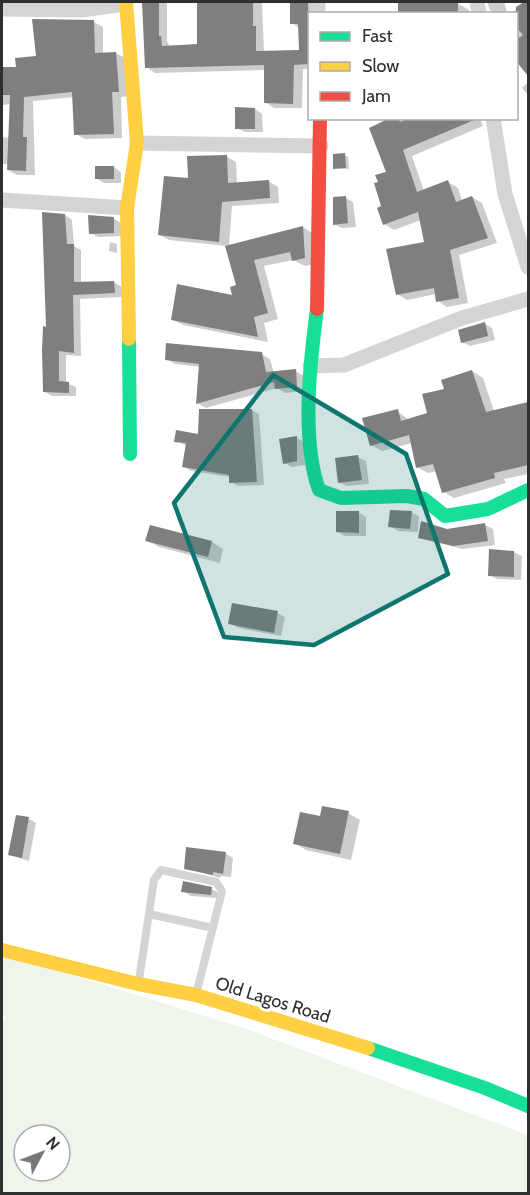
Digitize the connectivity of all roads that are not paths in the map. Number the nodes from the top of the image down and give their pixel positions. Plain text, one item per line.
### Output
1 (126, 3) edge
2 (2, 9) edge
3 (320, 120) edge
4 (493, 120) edge
5 (137, 143) junction
6 (321, 146) junction
7 (2, 200) edge
8 (127, 208) junction
9 (528, 267) edge
10 (528, 299) edge
11 (310, 366) junction
12 (130, 454) dead end
13 (528, 490) edge
14 (149, 914) junction
15 (213, 928) junction
16 (2, 950) edge
17 (138, 984) junction
18 (196, 995) junction
19 (528, 1106) edge

1 - 2 street
1 - 5 street
3 - 6 street
4 - 9 street
5 - 6 street
5 - 8 street
6 - 11 street
7 - 8 street
8 - 12 street
10 - 11 street
11 - 13 street
14 - 15 lane
14 - 15 lane
14 - 17 lane
15 - 18 lane
16 - 17 street, Old Lagos Road
17 - 18 street, Old Lagos Road
18 - 19 street, Old Lagos Road

